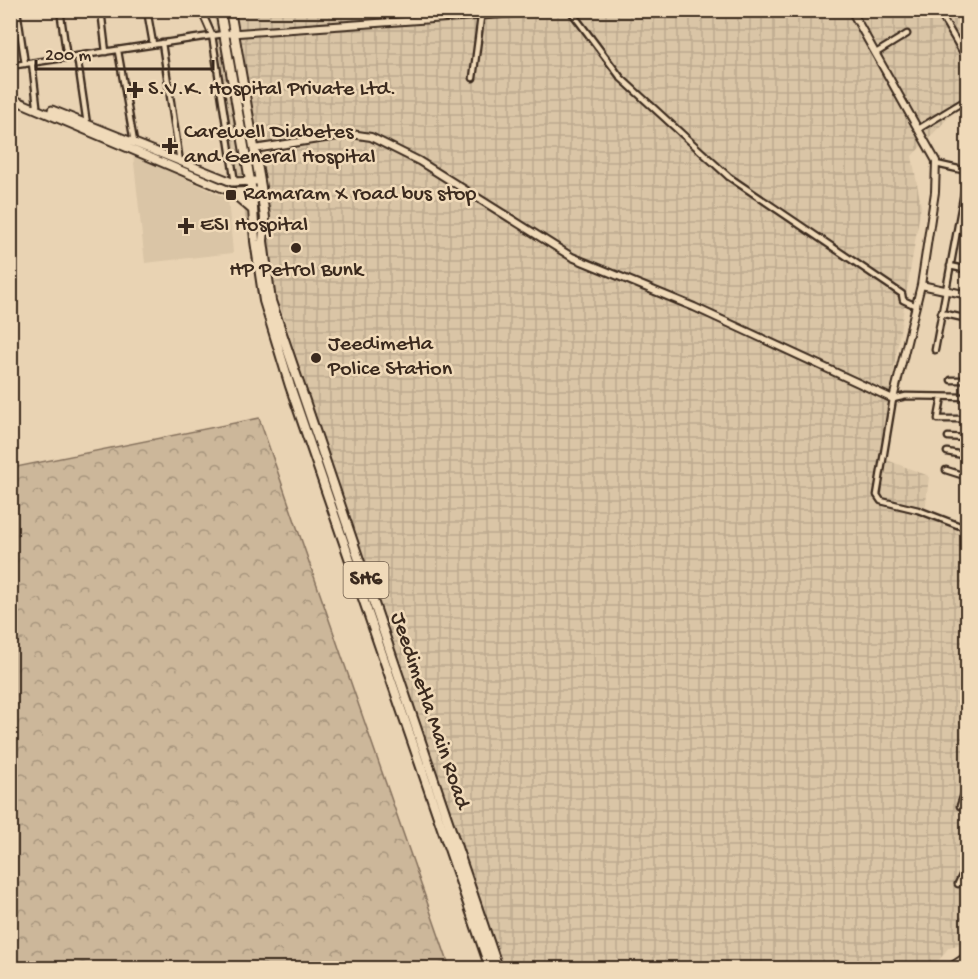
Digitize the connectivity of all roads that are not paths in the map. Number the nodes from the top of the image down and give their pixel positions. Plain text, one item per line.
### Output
1 (17, 10) edge
2 (60, 10) edge
3 (101, 10) edge
4 (147, 10) edge
5 (201, 10) edge
6 (220, 10) edge
7 (230, 10) edge
8 (557, 10) edge
9 (570, 10) edge
10 (851, 10) edge
11 (938, 10) edge
12 (481, 17) junction
13 (234, 33) junction
14 (224, 34) junction
15 (907, 34) dead end
16 (212, 35) junction
17 (162, 43) junction
18 (153, 44) junction
19 (118, 51) junction
20 (106, 52) junction
21 (876, 53) junction
22 (77, 57) junction
23 (67, 58) junction
24 (968, 61) edge
25 (32, 63) junction
26 (25, 64) junction
27 (10, 66) edge
28 (473, 78) dead end
29 (243, 90) junction
30 (10, 93) edge
31 (10, 98) edge
32 (37, 105) junction
33 (968, 109) edge
34 (87, 124) junction
35 (920, 128) junction
36 (134, 142) junction
37 (254, 149) junction
38 (181, 163) junction
39 (936, 164) junction
40 (968, 171) edge
41 (253, 181) junction
42 (235, 183) junction
43 (254, 191) junction
44 (232, 192) junction
45 (253, 210) junction
46 (262, 236) junction
47 (950, 266) junction
48 (968, 270) edge
49 (921, 285) junction
50 (945, 291) junction
51 (968, 295) edge
52 (915, 305) junction
53 (941, 313) junction
54 (968, 319) edge
55 (935, 350) dead end
56 (951, 380) dead end
57 (968, 380) edge
58 (293, 385) junction
59 (942, 397) junction
60 (968, 397) edge
61 (893, 399) junction
62 (968, 419) edge
63 (948, 437) dead end
64 (968, 438) edge
65 (947, 452) dead end
66 (968, 456) edge
67 (946, 470) dead end
68 (968, 477) edge
69 (968, 529) edge
70 (968, 783) edge
71 (960, 806) dead end
72 (968, 863) edge
73 (958, 884) dead end
74 (968, 956) edge
75 (968, 964) edge
76 (490, 969) edge
77 (498, 969) edge
78 (950, 969) edge
79 (960, 969) edge

1 - 26 street
2 - 23 street
3 - 20 street
4 - 18 street
5 - 16 street
6 - 14 main road, Jeedimetla Main Road / SH6
7 - 13 main road, Jeedimetla Main Road / SH6
8 - 12 street
9 - 52 street
10 - 21 street
11 - 24 street
12 - 13 street
12 - 28 street
13 - 14 street
13 - 29 main road, Jeedimetla Main Road / SH6
14 - 16 street
14 - 41 main road, Jeedimetla Main Road / SH6
15 - 21 street
16 - 17 street
16 - 42 street
17 - 18 street
17 - 38 street
18 - 19 street
19 - 20 street
19 - 36 street
20 - 22 street
21 - 35 street
22 - 23 street
22 - 34 street
23 - 25 street
25 - 26 street
25 - 32 street
26 - 27 street
29 - 37 main road, Jeedimetla Main Road / SH6
29 - 41 main road
30 - 32 main road
31 - 44 main road
32 - 34 main road
33 - 35 street
34 - 36 main road
35 - 39 street
36 - 38 main road
37 - 46 main road, Jeedimetla Main Road / SH6
37 - 61 street
38 - 42 main road
39 - 40 street
39 - 49 street
40 - 47 street
41 - 42 main road
41 - 43 main road, Jeedimetla Main Road / SH6
43 - 44 main road
43 - 45 main road, Jeedimetla Main Road / SH6
43 - 46 main road
44 - 45 main road
45 - 58 main road, Jeedimetla Main Road / SH6
46 - 58 main road, Jeedimetla Main Road / SH6
47 - 48 street
47 - 50 street
49 - 50 street
49 - 52 street
50 - 51 street
50 - 53 street
52 - 61 street
53 - 54 street
53 - 55 street
56 - 57 street
58 - 76 main road, Jeedimetla Main Road / SH6
58 - 77 main road, Jeedimetla Main Road / SH6
59 - 60 street
59 - 61 street
59 - 62 street
61 - 69 street
63 - 64 street
65 - 66 street
67 - 68 street
70 - 71 street
72 - 73 street
74 - 78 main road
75 - 79 main road

